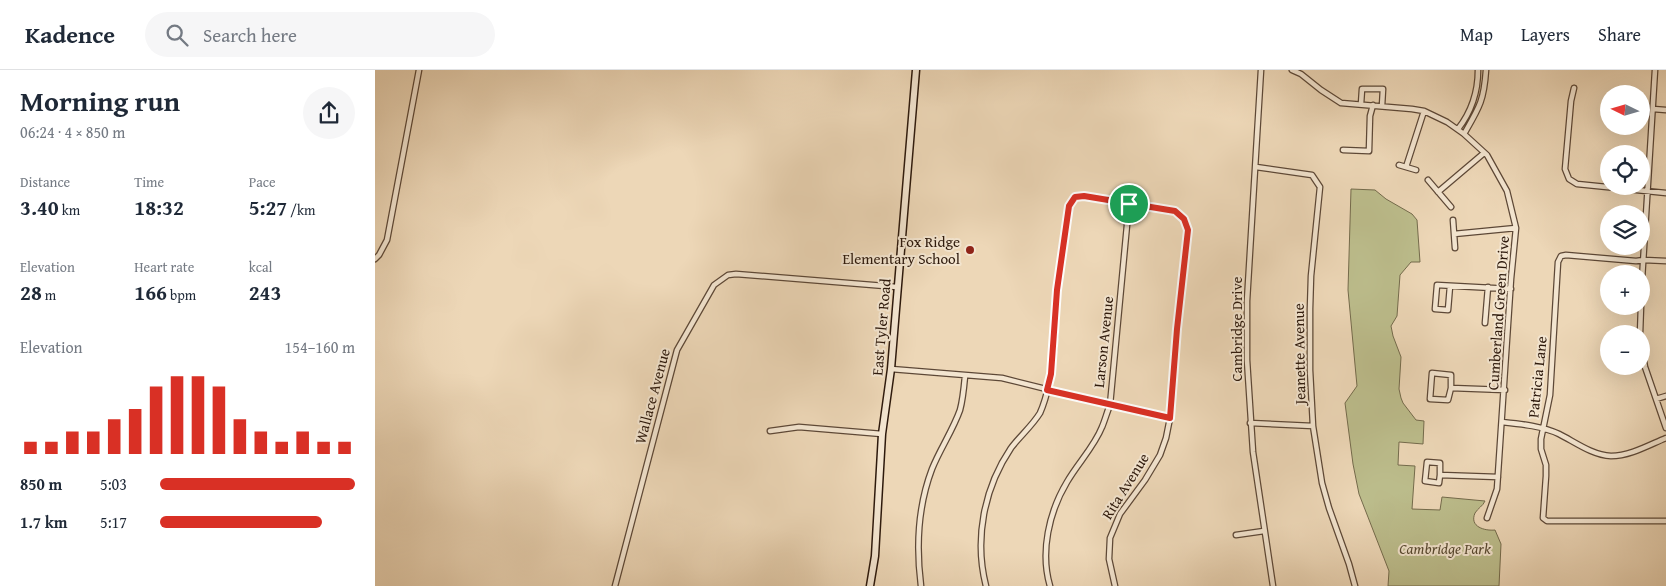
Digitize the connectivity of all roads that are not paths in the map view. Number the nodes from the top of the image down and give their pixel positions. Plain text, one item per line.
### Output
1 (419, 70) edge
2 (916, 70) edge
3 (1261, 70) edge
4 (1292, 70) edge
5 (1478, 70) edge
6 (1486, 70) edge
7 (1655, 70) edge
8 (1574, 88) dead end
9 (1361, 104) junction
10 (1373, 105) junction
11 (1382, 106) junction
12 (1653, 109) junction
13 (1666, 110) edge
14 (1424, 112) junction
15 (1457, 129) junction
16 (1464, 134) junction
17 (1343, 150) dead end
18 (1484, 153) junction
19 (1650, 158) edge
20 (1399, 166) dead end
21 (1256, 167) junction
22 (1406, 167) junction
23 (1416, 170) dead end
24 (1429, 180) dead end
25 (1600, 186) edge
26 (1650, 191) edge
27 (1439, 192) junction
28 (1666, 193) edge
29 (1648, 195) edge
30 (1129, 204) junction
31 (1451, 207) dead end
32 (1453, 220) dead end
33 (1516, 228) junction
34 (1454, 234) junction
35 (1455, 248) dead end
36 (375, 260) edge
37 (1644, 260) junction
38 (1666, 261) edge
39 (1644, 265) edge
40 (1450, 286) junction
41 (897, 287) junction
42 (1488, 288) junction
43 (1511, 289) junction
44 (1485, 324) dead end
45 (891, 369) junction
46 (1648, 375) edge
47 (965, 376) junction
48 (1451, 388) junction
49 (1047, 390) junction
50 (1505, 390) junction
51 (1666, 396) edge
52 (1656, 399) junction
53 (1110, 405) junction
54 (1170, 418) junction
55 (1502, 422) junction
56 (1250, 423) junction
57 (1313, 426) junction
58 (1544, 428) junction
59 (1666, 428) edge
60 (770, 431) dead end
61 (883, 434) junction
62 (1666, 438) edge
63 (1440, 475) junction
64 (1498, 477) junction
65 (1487, 518) dead end
66 (1666, 521) edge
67 (1264, 531) junction
68 (1236, 535) dead end
69 (615, 586) edge
70 (870, 586) edge
71 (921, 586) edge
72 (986, 586) edge
73 (1050, 586) edge
74 (1115, 586) edge
75 (1273, 586) edge
76 (1355, 586) edge

1 - 36 street
2 - 41 street, East Tyler Road
3 - 21 street, Cambridge Drive
4 - 9 street, Cumberland Green Drive
5 - 15 street
6 - 16 street
7 - 12 street
8 - 25 street
9 - 10 street, Cumberland Green Drive
9 - 11 street
10 - 11 street, Cumberland Green Drive
10 - 17 street
11 - 14 street, Cumberland Green Drive
12 - 13 street
12 - 19 street
14 - 15 street, Cumberland Green Drive
14 - 22 street
15 - 16 street, Cumberland Green Drive
16 - 18 street, Cumberland Green Drive
18 - 27 street
18 - 33 street, Cumberland Green Drive
20 - 22 street
21 - 56 street, Cambridge Drive
21 - 57 street, Jeanette Avenue
22 - 23 street
24 - 27 street
26 - 28 street
27 - 31 street
29 - 37 street
30 - 49 street
30 - 53 street, Larson Avenue
30 - 54 street, Rita Avenue
32 - 34 street
33 - 34 street
33 - 43 street, Cumberland Green Drive
34 - 35 street
37 - 38 street
37 - 39 street
37 - 58 street, Patricia Lane
40 - 40 street
40 - 42 street
41 - 45 street, East Tyler Road
41 - 69 street, Wallace Avenue
42 - 43 street
42 - 44 street
43 - 50 street, Cumberland Green Drive
45 - 47 street
45 - 61 street, East Tyler Road
46 - 52 street
47 - 49 street
47 - 71 street
48 - 48 street
48 - 50 street
49 - 53 street
49 - 72 street
50 - 55 street, Cumberland Green Drive
51 - 52 street
52 - 59 street
53 - 54 street
53 - 73 street, Larson Avenue
54 - 74 street, Rita Avenue
55 - 58 street
55 - 64 street, Cumberland Green Drive
56 - 57 street
56 - 67 street, Cambridge Drive
57 - 76 street, Jeanette Avenue
58 - 62 street
58 - 66 street, Patricia Lane
60 - 61 street
61 - 70 street, East Tyler Road
63 - 63 street
63 - 64 street
64 - 65 street, Cumberland Green Drive
67 - 68 street
67 - 75 street, Cambridge Drive

